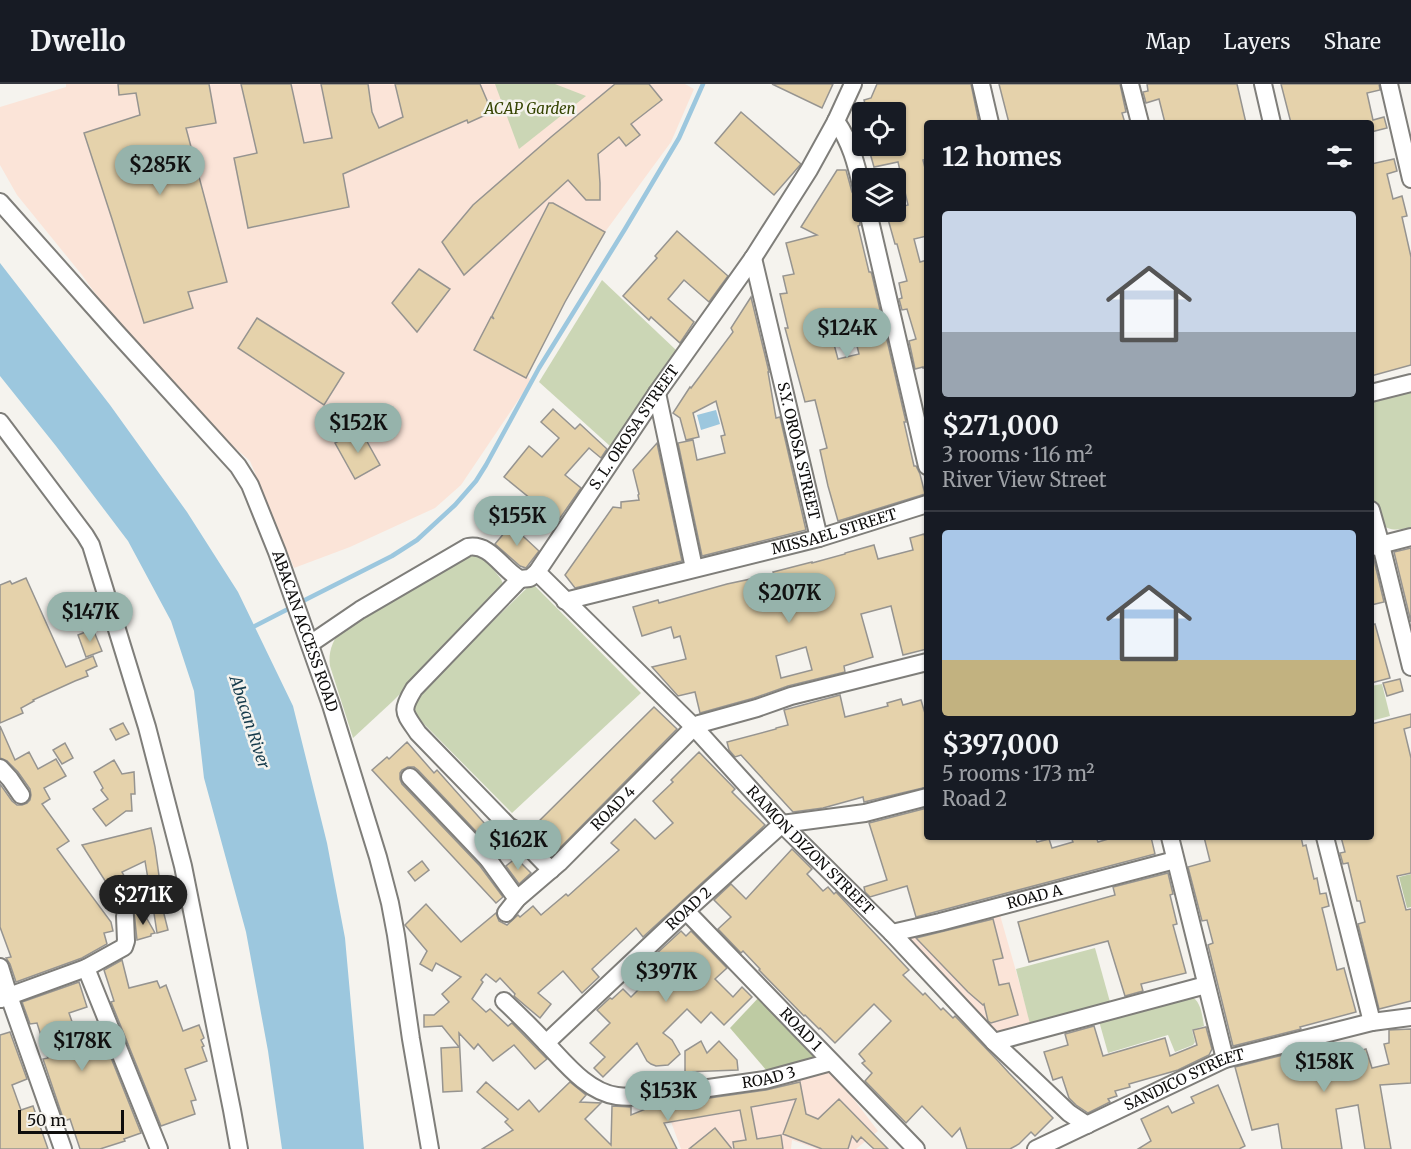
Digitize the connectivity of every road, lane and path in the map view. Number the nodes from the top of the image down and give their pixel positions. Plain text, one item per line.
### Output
1 (853, 84) edge
2 (981, 84) edge
3 (1130, 84) edge
4 (1263, 84) edge
5 (1389, 84) edge
6 (836, 120) junction
7 (989, 120) edge
8 (1139, 120) edge
9 (1271, 120) edge
10 (858, 168) edge
11 (1411, 179) edge
12 (0, 202) edge
13 (870, 222) edge
14 (753, 258) junction
15 (1411, 383) edge
16 (1374, 392) edge
17 (657, 393) junction
18 (0, 422) edge
19 (924, 453) edge
20 (924, 505) edge
21 (1411, 537) edge
22 (819, 538) junction
23 (1376, 546) edge
24 (694, 568) junction
25 (537, 572) junction
26 (520, 579) junction
27 (565, 601) junction
28 (310, 644) junction
29 (924, 663) edge
30 (1411, 667) edge
31 (694, 727) junction
32 (0, 768) edge
33 (410, 777) dead end
34 (21, 795) dead end
35 (924, 798) edge
36 (782, 824) junction
37 (512, 828) junction
38 (1171, 840) edge
39 (1326, 840) edge
40 (488, 859) junction
41 (1175, 860) junction
42 (551, 870) junction
43 (518, 899) junction
44 (686, 910) junction
45 (506, 913) dead end
46 (126, 916) dead end
47 (892, 933) junction
48 (0, 967) edge
49 (87, 968) junction
50 (1206, 985) junction
51 (4, 998) edge
52 (504, 1001) dead end
53 (1411, 1017) edge
54 (1372, 1022) junction
55 (993, 1042) junction
56 (546, 1043) junction
57 (1225, 1059) junction
58 (831, 1062) junction
59 (1087, 1125) junction
60 (63, 1149) edge
61 (159, 1149) edge
62 (239, 1149) edge
63 (430, 1149) edge
64 (916, 1149) edge
65 (1036, 1149) edge

1 - 6 street, S. L. OROSA STREET
2 - 7 street
3 - 8 street
4 - 9 street
5 - 11 street
6 - 10 street
6 - 14 street, S. L. OROSA STREET
12 - 28 street, ABACAN ACCESS ROAD
13 - 19 street
14 - 17 street, S. L. OROSA STREET
14 - 22 street, S.Y. OROSA STREET
15 - 16 street
17 - 24 street
17 - 25 street, S. L. OROSA STREET
18 - 62 street
20 - 22 street, MISSAEL STREET
21 - 23 street
22 - 24 street, MISSAEL STREET
23 - 30 street
24 - 27 street, MISSAEL STREET
25 - 26 street
25 - 27 street, RAMON DIZON STREET
26 - 28 street
26 - 37 street
27 - 31 street, RAMON DIZON STREET
28 - 63 street, ABACAN ACCESS ROAD
29 - 31 street
31 - 36 street, RAMON DIZON STREET
31 - 42 street, ROAD 4
32 - 34 street
33 - 40 street
35 - 36 street
36 - 44 street, ROAD 2
36 - 47 street, RAMON DIZON STREET
37 - 40 street
37 - 42 street
38 - 41 street
39 - 54 street
40 - 43 street
41 - 47 street, ROAD A
41 - 50 street
42 - 43 street, ROAD 4
43 - 45 street, ROAD 4
44 - 56 street, ROAD 2
44 - 58 street, ROAD 1
46 - 49 street
47 - 55 street, RAMON DIZON STREET
48 - 51 street
49 - 51 street
49 - 61 street
50 - 55 street
50 - 57 street
51 - 60 street
52 - 56 street, ROAD 3
53 - 54 street, SANDICO STREET
54 - 57 street, SANDICO STREET
55 - 59 street, RAMON DIZON STREET
56 - 58 street, ROAD 3
57 - 59 street, SANDICO STREET
58 - 64 street, ROAD 1
59 - 65 street, SANDICO STREET

